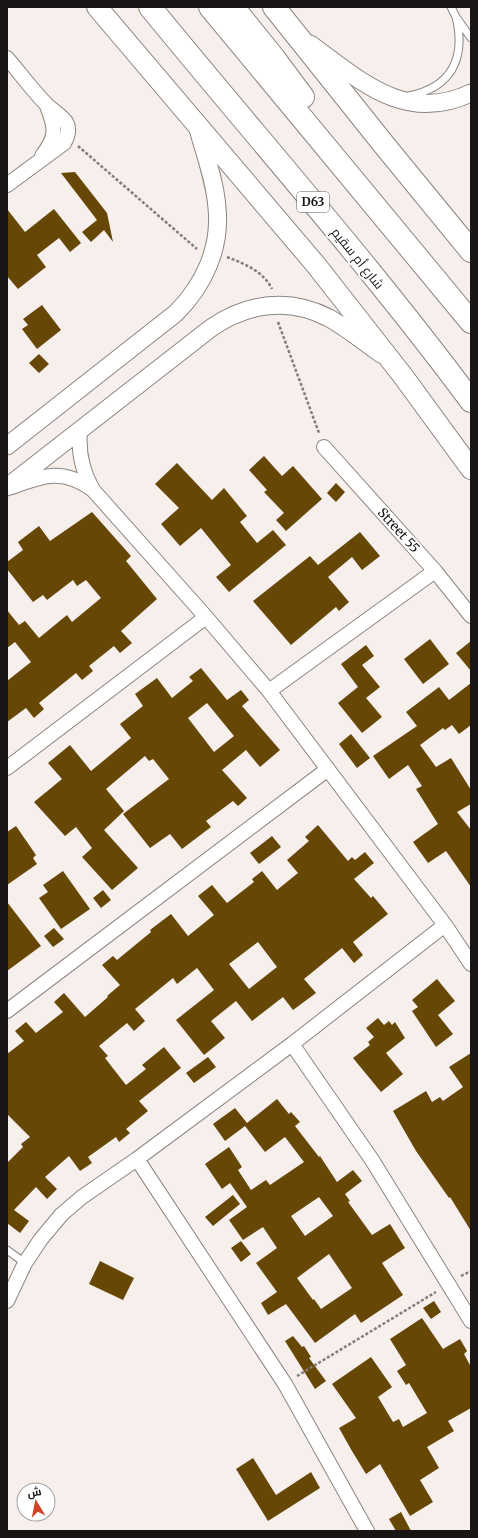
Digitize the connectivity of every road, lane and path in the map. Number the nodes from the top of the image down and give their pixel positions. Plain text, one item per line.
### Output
1 (96, 7) edge
2 (150, 7) edge
3 (210, 7) edge
4 (233, 7) edge
5 (274, 7) edge
6 (451, 7) edge
7 (456, 17) junction
8 (295, 33) junction
9 (471, 38) edge
10 (7, 58) edge
11 (471, 93) edge
12 (390, 97) junction
13 (197, 125) junction
14 (353, 178) junction
15 (7, 185) edge
16 (471, 251) edge
17 (471, 322) edge
18 (391, 362) junction
19 (471, 401) edge
20 (80, 431) junction
21 (7, 446) edge
22 (324, 447) dead end
23 (471, 469) edge
24 (7, 488) edge
25 (93, 490) junction
26 (435, 571) junction
27 (471, 616) edge
28 (206, 617) junction
29 (269, 691) junction
30 (7, 768) edge
31 (328, 769) junction
32 (445, 925) junction
33 (471, 964) edge
34 (7, 1010) edge
35 (292, 1044) junction
36 (137, 1159) junction
37 (7, 1250) edge
38 (24, 1263) junction
39 (471, 1270) edge
40 (449, 1284) junction
41 (7, 1301) edge
42 (471, 1321) edge
43 (285, 1384) junction
44 (366, 1531) edge

1 - 13 main road
2 - 19 main road, شارع أم سقيم / D63
3 - 14 main road
4 - 14 main road
5 - 8 main road
6 - 7 lane
7 - 9 lane
7 - 12 lane
8 - 12 street
8 - 16 main road
10 - 15 street
11 - 12 street
13 - 18 main road
13 - 21 street
14 - 17 main road
18 - 20 street
18 - 23 main road
20 - 24 street
20 - 25 street
22 - 26 street, Street 55
24 - 25 street
25 - 28 street
26 - 27 street, Street 55
26 - 29 street
28 - 29 street
28 - 30 street
29 - 31 street
31 - 32 street
31 - 34 street
32 - 33 street
32 - 35 street
35 - 36 street
35 - 40 street
36 - 38 street
36 - 43 street
37 - 38 lane
38 - 41 street
39 - 40 path
40 - 42 street
40 - 43 path
43 - 44 street

